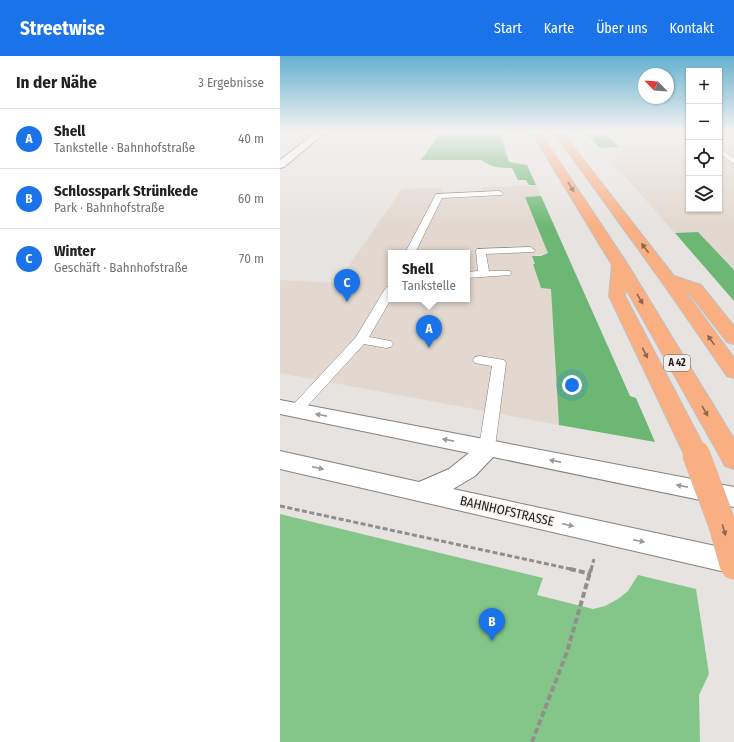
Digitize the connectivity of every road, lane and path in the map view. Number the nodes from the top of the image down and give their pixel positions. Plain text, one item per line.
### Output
1 (555, 163) edge
2 (581, 163) edge
3 (499, 193) dead end
4 (412, 250) edge
5 (530, 250) dead end
6 (620, 265) junction
7 (506, 273) dead end
8 (484, 274) junction
9 (470, 275) edge
10 (668, 279) junction
11 (388, 294) edge
12 (734, 338) edge
13 (361, 339) junction
14 (386, 344) dead end
15 (480, 360) dead end
16 (734, 372) edge
17 (288, 408) edge
18 (487, 447) junction
19 (280, 460) edge
20 (734, 460) edge
21 (421, 491) junction
22 (734, 497) edge
23 (280, 506) edge
24 (734, 562) edge
25 (734, 566) edge
26 (532, 742) edge

1 -> 6 highway, A 42
10 -> 2 highway
3 - 4 lane
5 - 8 lane
6 -> 20 highway, A 42
6 -> 25 highway, bridge
7 - 8 lane
8 - 9 lane
10 - 12 highway
16 -> 10 highway
11 - 13 lane
13 - 14 lane
13 - 17 lane
15 - 18 lane
18 -> 17 street
18 - 21 street
22 -> 18 street
19 -> 21 street, BAHNHOFSTRASSE
21 -> 24 street, BAHNHOFSTRASSE
23 - 26 path

